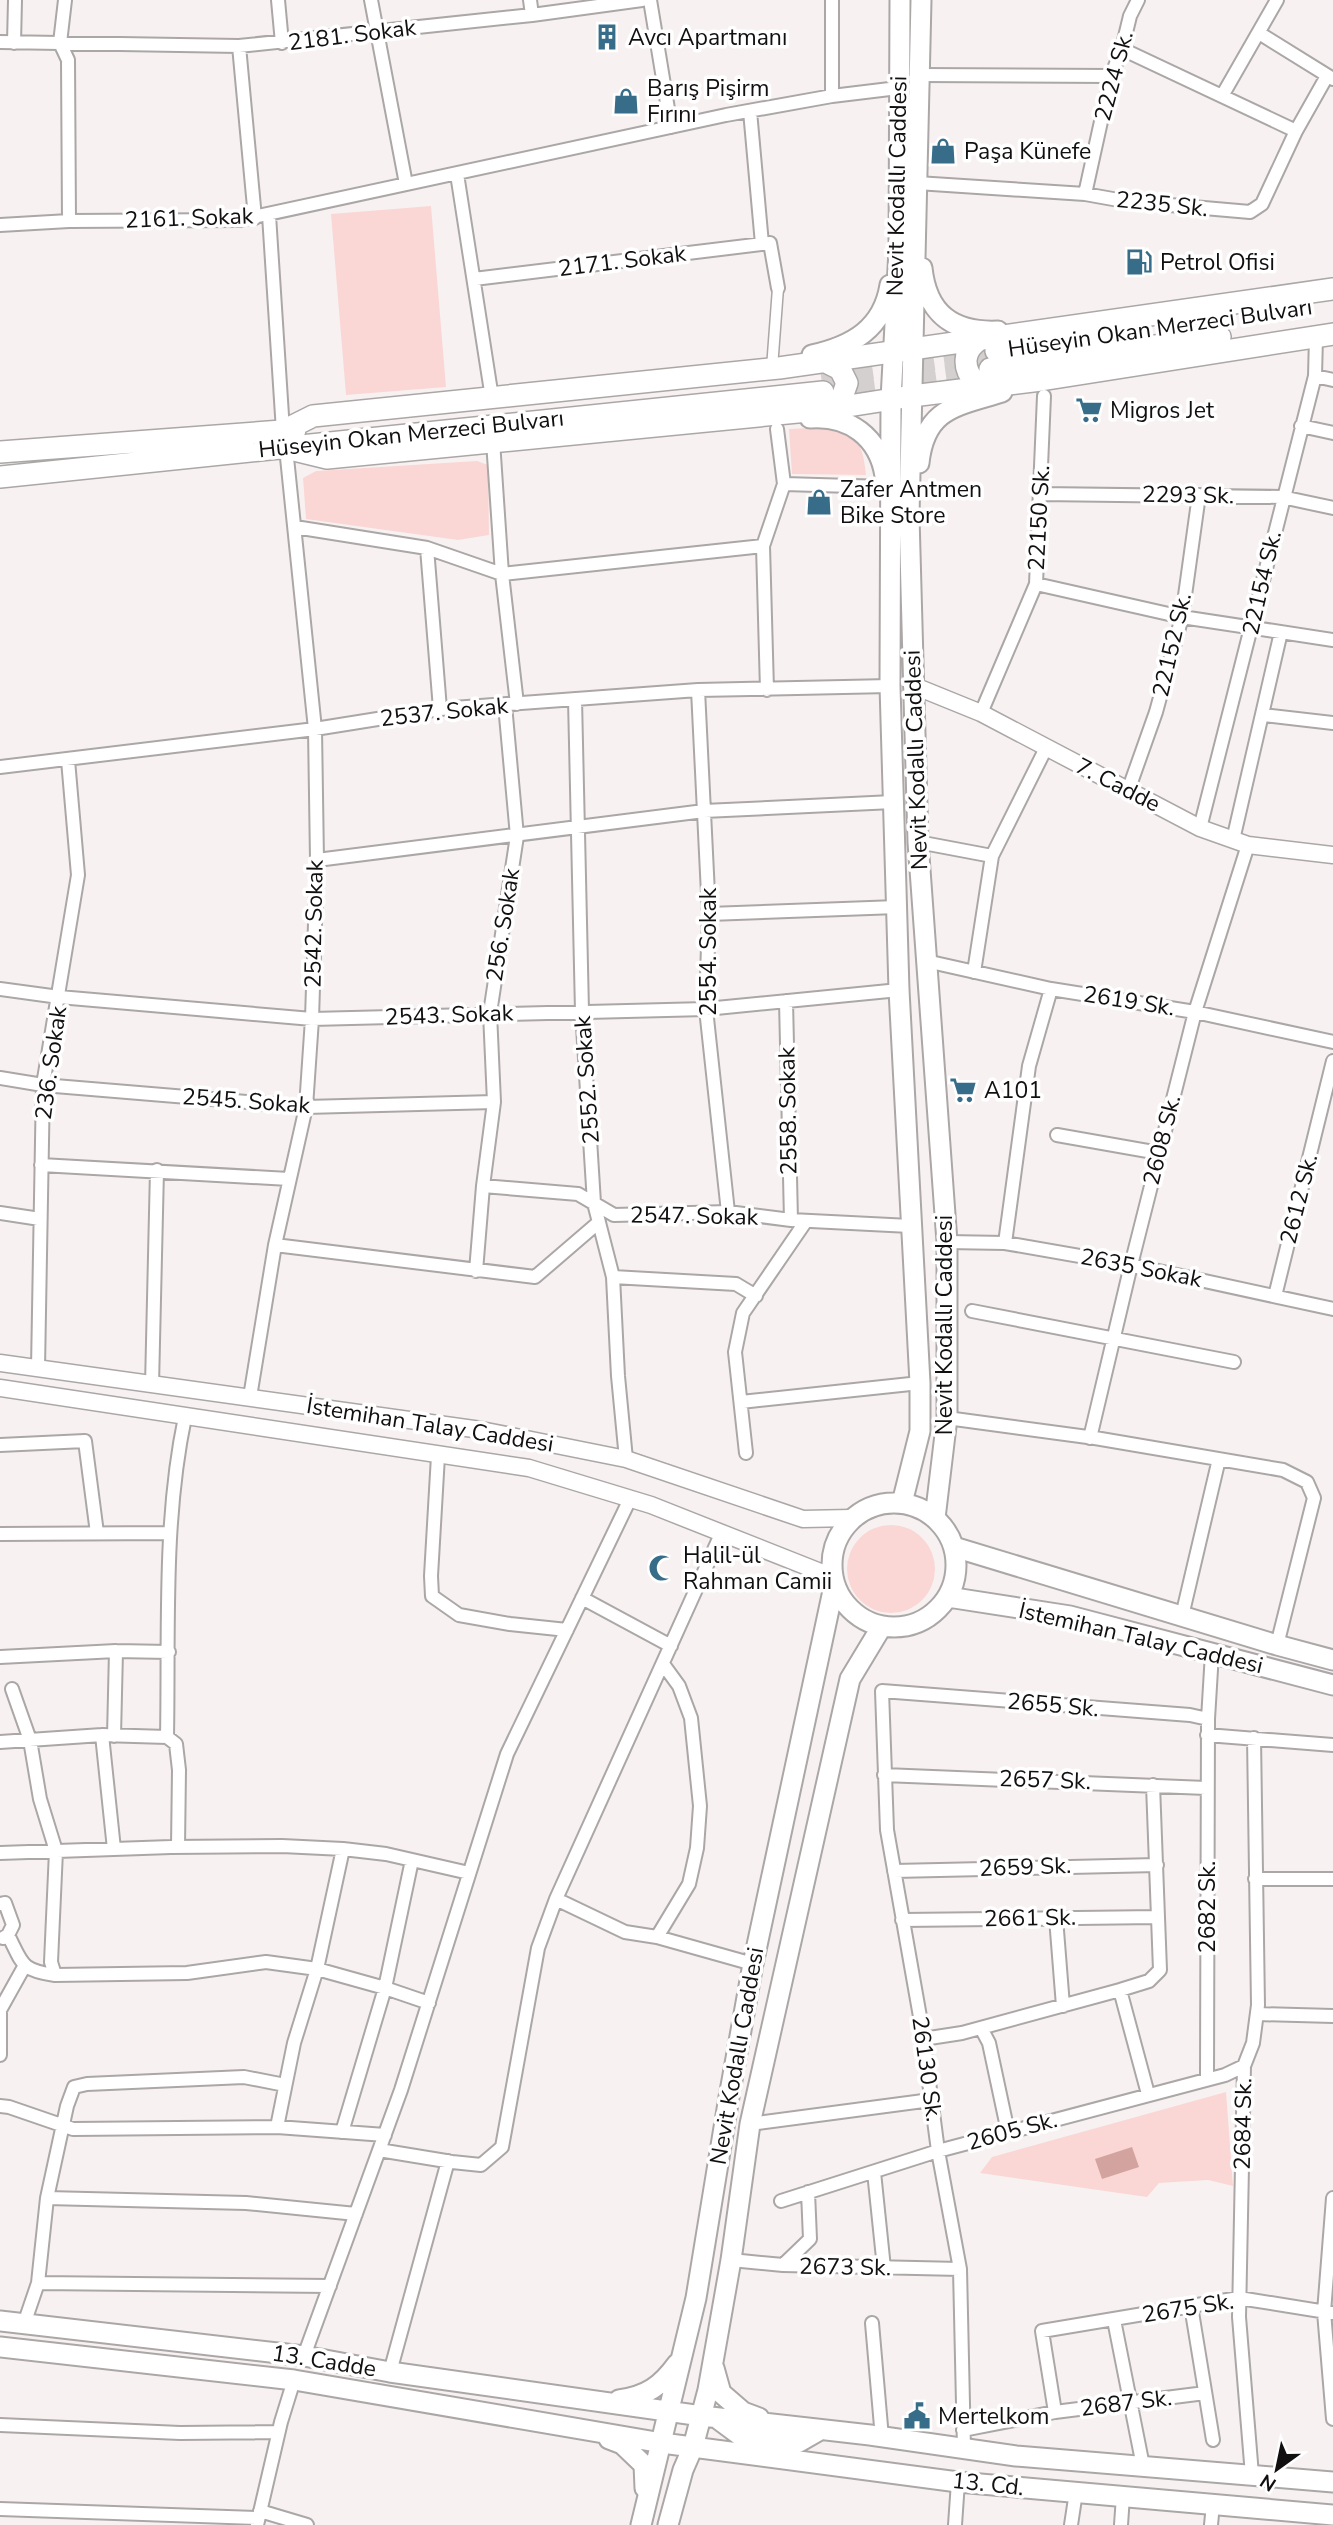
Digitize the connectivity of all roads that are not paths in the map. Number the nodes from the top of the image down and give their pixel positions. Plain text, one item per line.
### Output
1 (15, 0) edge
2 (65, 0) edge
3 (278, 0) edge
4 (371, 0) edge
5 (530, 0) edge
6 (642, 0) edge
7 (650, 0) edge
8 (832, 0) edge
9 (900, 0) edge
10 (921, 0) edge
11 (1138, 0) edge
12 (1277, 0) edge
13 (532, 15) junction
14 (378, 32) junction
15 (1259, 33) junction
16 (0, 42) edge
17 (14, 43) junction
18 (60, 43) junction
19 (282, 43) junction
20 (239, 46) junction
21 (1122, 49) junction
22 (920, 75) junction
23 (1111, 76) junction
24 (1330, 77) edge
25 (898, 88) junction
26 (832, 96) junction
27 (1222, 96) junction
28 (750, 111) junction
29 (671, 127) junction
30 (1296, 131) junction
31 (457, 174) junction
32 (917, 183) junction
33 (406, 184) junction
34 (1085, 194) junction
35 (269, 215) junction
36 (255, 218) junction
37 (69, 221) junction
38 (0, 225) edge
39 (915, 230) junction
40 (766, 243) junction
41 (898, 250) junction
42 (474, 279) junction
43 (778, 288) joint
44 (1333, 289) edge
45 (1333, 303) edge
46 (1333, 321) edge
47 (1034, 330) junction
48 (1324, 335) edge
49 (903, 351) junction
50 (987, 362) junction
51 (775, 368) junction
52 (1315, 376) junction
53 (1333, 380) edge
54 (825, 385) junction
55 (1042, 388) junction
56 (912, 396) junction
57 (492, 398) junction
58 (891, 399) junction
59 (771, 422) junction
60 (1301, 426) junction
61 (1333, 433) edge
62 (285, 440) junction
63 (493, 441) junction
64 (0, 452) edge
65 (0, 477) edge
66 (784, 484) junction
67 (886, 487) junction
68 (1041, 494) junction
69 (1199, 495) junction
70 (1282, 497) junction
71 (1333, 508) edge
72 (909, 516) junction
73 (890, 526) junction
74 (295, 527) junction
75 (763, 546) junction
76 (427, 548) junction
77 (502, 574) junction
78 (1036, 584) junction
79 (1182, 617) junction
80 (1252, 626) junction
81 (1281, 632) junction
82 (1333, 640) edge
83 (912, 685) junction
84 (890, 686) junction
85 (698, 690) junction
86 (767, 690) junction
87 (575, 699) junction
88 (511, 704) junction
89 (440, 709) junction
90 (981, 713) junction
91 (1263, 715) junction
92 (1333, 723) edge
93 (315, 729) junction
94 (1046, 748) junction
95 (68, 760) junction
96 (0, 767) edge
97 (1128, 791) junction
98 (892, 802) junction
99 (704, 811) junction
100 (578, 826) junction
101 (1200, 828) junction
102 (517, 836) junction
103 (918, 842) junction
104 (1241, 842) junction
105 (1333, 855) edge
106 (992, 856) junction
107 (317, 860) junction
108 (897, 907) junction
109 (709, 914) junction
110 (926, 961) junction
111 (974, 972) junction
112 (0, 989) edge
113 (1051, 989) junction
114 (899, 990) junction
115 (59, 997) junction
116 (786, 1001) junction
117 (706, 1009) junction
118 (582, 1011) junction
119 (1195, 1012) junction
120 (490, 1013) junction
121 (312, 1019) junction
122 (1333, 1042) edge
123 (1333, 1061) edge
124 (0, 1078) edge
125 (43, 1085) junction
126 (494, 1102) junction
127 (306, 1107) junction
128 (1057, 1135) dead end
129 (1159, 1153) junction
130 (41, 1165) junction
131 (157, 1171) junction
132 (289, 1179) junction
133 (483, 1186) junction
134 (594, 1203) junction
135 (728, 1212) junction
136 (0, 1213) edge
137 (40, 1219) junction
138 (791, 1220) junction
139 (806, 1221) junction
140 (599, 1223) junction
141 (910, 1226) junction
142 (947, 1242) junction
143 (1005, 1243) junction
144 (275, 1245) junction
145 (1130, 1265) junction
146 (476, 1271) junction
147 (613, 1277) junction
148 (756, 1296) junction
149 (1275, 1296) junction
150 (1333, 1309) edge
151 (972, 1311) dead end
152 (1113, 1338) junction
153 (1234, 1362) dead end
154 (0, 1363) edge
155 (38, 1368) junction
156 (920, 1383) junction
157 (152, 1385) junction
158 (0, 1388) edge
159 (250, 1397) junction
160 (741, 1402) junction
161 (185, 1417) junction
162 (947, 1418) junction
163 (1090, 1438) junction
164 (0, 1445) edge
165 (746, 1453) dead end
166 (439, 1456) junction
167 (626, 1459) junction
168 (1219, 1460) junction
169 (630, 1499) junction
170 (902, 1503) junction
171 (851, 1518) junction
172 (935, 1518) junction
173 (97, 1532) junction
174 (722, 1532) junction
175 (170, 1533) junction
176 (0, 1534) edge
177 (954, 1547) junction
178 (834, 1581) junction
179 (948, 1597) junction
180 (582, 1598) junction
181 (1182, 1616) junction
182 (882, 1626) junction
183 (566, 1630) junction
184 (1277, 1645) junction
185 (671, 1646) junction
186 (116, 1651) junction
187 (169, 1652) junction
188 (1212, 1653) junction
189 (0, 1657) edge
190 (1333, 1660) edge
191 (663, 1664) junction
192 (1333, 1685) edge
193 (12, 1689) dead end
194 (882, 1691) joint
195 (1208, 1719) junction
196 (108, 1735) junction
197 (1207, 1735) junction
198 (167, 1737) junction
199 (1254, 1738) junction
200 (30, 1740) junction
201 (0, 1742) edge
202 (1333, 1745) edge
203 (884, 1774) junction
204 (1153, 1785) junction
205 (1206, 1788) junction
206 (178, 1847) junction
207 (114, 1849) junction
208 (343, 1849) junction
209 (56, 1851) junction
210 (0, 1853) edge
211 (412, 1860) junction
212 (1157, 1865) junction
213 (894, 1871) junction
214 (469, 1873) junction
215 (1255, 1879) junction
216 (1333, 1879) edge
217 (556, 1899) junction
218 (0, 1904) edge
219 (1158, 1917) junction
220 (1056, 1918) junction
221 (902, 1920) junction
222 (4, 1937) edge
223 (657, 1937) junction
224 (753, 1964) junction
225 (24, 1966) junction
226 (317, 1969) junction
227 (55, 1975) junction
228 (385, 1987) junction
229 (1119, 1990) junction
230 (429, 2003) junction
231 (1063, 2006) junction
232 (0, 2009) edge
233 (1257, 2014) junction
234 (1333, 2016) edge
235 (981, 2028) junction
236 (923, 2039) junction
237 (0, 2055) edge
238 (1244, 2066) junction
239 (1207, 2078) junction
240 (285, 2085) junction
241 (1148, 2094) junction
242 (931, 2100) junction
243 (0, 2106) edge
244 (750, 2124) junction
245 (64, 2126) junction
246 (277, 2127) junction
247 (342, 2132) junction
248 (1008, 2132) junction
249 (385, 2135) junction
250 (379, 2150) junction
251 (938, 2151) junction
252 (448, 2161) junction
253 (874, 2172) junction
254 (808, 2192) junction
255 (47, 2197) junction
256 (1333, 2198) edge
257 (781, 2201) dead end
258 (356, 2214) junction
259 (731, 2260) junction
260 (783, 2265) junction
261 (884, 2267) junction
262 (960, 2269) junction
263 (38, 2283) junction
264 (330, 2286) junction
265 (1239, 2298) junction
266 (695, 2302) junction
267 (1191, 2306) junction
268 (1329, 2313) edge
269 (1114, 2320) junction
270 (0, 2321) edge
271 (872, 2323) dead end
272 (24, 2324) junction
273 (0, 2347) edge
274 (683, 2354) junction
275 (304, 2356) junction
276 (713, 2363) junction
277 (390, 2372) junction
278 (295, 2380) junction
279 (675, 2389) junction
280 (1205, 2393) junction
281 (602, 2402) junction
282 (1130, 2404) junction
283 (648, 2408) joint
284 (670, 2411) junction
285 (1055, 2412) junction
286 (709, 2417) junction
287 (1333, 2419) edge
288 (551, 2424) junction
289 (0, 2425) edge
290 (776, 2425) junction
291 (820, 2430) junction
292 (592, 2431) junction
293 (278, 2432) junction
294 (882, 2438) junction
295 (963, 2439) junction
296 (1213, 2440) dead end
297 (653, 2441) junction
298 (693, 2447) junction
299 (1143, 2466) junction
300 (1252, 2475) junction
301 (958, 2482) junction
302 (1333, 2482) edge
303 (1076, 2492) junction
304 (1123, 2496) junction
305 (1213, 2504) junction
306 (0, 2509) edge
307 (1333, 2515) edge
308 (643, 2516) edge
309 (79, 2518) edge
310 (258, 2518) edge
311 (307, 2525) edge
312 (668, 2525) edge
313 (955, 2525) edge
314 (1071, 2525) edge
315 (1121, 2525) edge
316 (1211, 2525) edge

1 - 17 street
2 - 18 street
3 - 19 street
4 - 14 street
5 - 13 street
6 - 13 street, 2181. Sokak
7 - 29 street
8 - 26 street
9 - 25 main road, Nevit Kodallı Caddesi
10 - 22 main road, Nevit Kodallı Caddesi
11 - 21 street, 2224 Sk.
12 - 15 street
13 - 14 street, 2181. Sokak
14 - 19 street, 2181. Sokak
14 - 33 street
15 - 24 street
15 - 27 street
16 - 17 street, 2181. Sokak
17 - 18 street, 2181. Sokak
18 - 20 street, 2181. Sokak
18 - 37 street
19 - 20 street, 2181. Sokak
20 - 36 street
21 - 23 street, 2224 Sk.
21 - 27 street
22 - 23 street
22 - 32 main road, Nevit Kodallı Caddesi
23 - 34 street, 2224 Sk.
24 - 30 street, 2235 Sk.
25 - 26 street, 2161. Sokak
25 - 41 main road, Nevit Kodallı Caddesi
26 - 28 street, 2161. Sokak
27 - 30 street
28 - 29 street, 2161. Sokak
28 - 40 street
29 - 31 street, 2161. Sokak
30 - 34 street, 2235 Sk.
31 - 33 street, 2161. Sokak
31 - 42 street
32 - 34 street, 2235 Sk.
32 - 39 main road, Nevit Kodallı Caddesi
33 - 35 street, 2161. Sokak
35 - 36 street, 2161. Sokak
35 - 62 street, 2542. Sokak
36 - 37 street, 2161. Sokak
37 - 38 street, 2161. Sokak
39 - 47 main road
39 - 49 main road, Nevit Kodallı Caddesi
40 - 42 street, 2171. Sokak
40 - 43 street
41 - 49 main road, Nevit Kodallı Caddesi
41 - 51 main road
42 - 57 street
43 - 51 street
44 - 47 main road
45 - 50 main road, Hüseyin Okan Merzeci Bulvarı
46 - 50 main road, Hüseyin Okan Merzeci Bulvarı
47 - 50 main road
48 - 52 street, 22154 Sk.
48 - 55 main road
49 - 50 main road
49 - 54 main road
49 - 56 main road, Nevit Kodallı Caddesi
49 - 58 main road, Nevit Kodallı Caddesi
50 - 55 main road
50 - 56 main road
51 - 54 main road
51 - 57 main road
52 - 53 street
52 - 60 street, 22154 Sk.
54 - 58 main road
54 - 59 main road
54 - 62 main road, Hüseyin Okan Merzeci Bulvarı
55 - 68 street, 22150 Sk.
55 - 72 main road
56 - 58 main road
56 - 72 main road, Nevit Kodallı Caddesi
57 - 62 main road
58 - 73 main road, Nevit Kodallı Caddesi
59 - 63 main road
59 - 66 street
59 - 67 main road
60 - 61 street
60 - 70 street, 22154 Sk.
62 - 63 main road
62 - 64 main road, Hüseyin Okan Merzeci Bulvarı
62 - 65 main road, Hüseyin Okan Merzeci Bulvarı
62 - 74 street, 2542. Sokak
63 - 77 street, 256. Sokak
66 - 67 street
66 - 75 street
67 - 73 main road
68 - 69 street, 2293 Sk.
68 - 78 street, 22150 Sk.
69 - 70 street, 2293 Sk.
69 - 79 street, 22152 Sk.
70 - 71 street, 2293 Sk.
70 - 80 street, 22154 Sk.
72 - 83 main road, Nevit Kodallı Caddesi
73 - 84 main road, Nevit Kodallı Caddesi
74 - 76 street
74 - 93 street, 2542. Sokak
75 - 77 street
75 - 86 street
76 - 77 street
76 - 89 street
77 - 88 street, 256. Sokak
78 - 79 street
78 - 90 street, 22150 Sk.
79 - 80 street
79 - 97 street, 22152 Sk.
80 - 81 street
80 - 101 street, 22154 Sk.
81 - 82 street
81 - 91 street, 2608 Sk.
83 - 90 street, 7. Cadde
83 - 103 main road, Nevit Kodallı Caddesi
84 - 86 street, 2537. Sokak
84 - 98 main road, Nevit Kodallı Caddesi
85 - 86 street, 2537. Sokak
85 - 87 street, 2537. Sokak
85 - 99 street, 2554. Sokak
87 - 88 street, 2537. Sokak
87 - 100 street, 2552. Sokak
88 - 89 street, 2537. Sokak
88 - 102 street, 256. Sokak
89 - 93 street, 2537. Sokak
90 - 94 street, 7. Cadde
91 - 92 street
91 - 104 street, 2608 Sk.
93 - 95 street, 2537. Sokak
93 - 107 street, 2542. Sokak
94 - 97 street, 7. Cadde
94 - 106 street
95 - 96 street, 2537. Sokak
95 - 115 street, 236. Sokak
97 - 101 street, 7. Cadde
98 - 99 street
98 - 108 main road, Nevit Kodallı Caddesi
99 - 100 street
99 - 109 street, 2554. Sokak
100 - 102 street
100 - 118 street, 2552. Sokak
101 - 104 street, 7. Cadde
102 - 107 street
102 - 120 street, 256. Sokak
103 - 106 street
103 - 110 main road, Nevit Kodallı Caddesi
104 - 105 street, 7. Cadde
104 - 119 street, 2608 Sk.
106 - 111 street
107 - 121 street, 2542. Sokak
108 - 109 street
108 - 114 main road, Nevit Kodallı Caddesi
109 - 117 street, 2554. Sokak
110 - 111 street, 2619 Sk.
110 - 142 main road, Nevit Kodallı Caddesi
111 - 113 street, 2619 Sk.
112 - 115 street, 2543. Sokak
113 - 119 street, 2619 Sk.
113 - 143 street
114 - 116 street, 2543. Sokak
114 - 141 main road, Nevit Kodallı Caddesi
115 - 121 street, 2543. Sokak
115 - 125 street, 236. Sokak
116 - 117 street, 2543. Sokak
116 - 138 street, 2558. Sokak
117 - 118 street, 2543. Sokak
117 - 135 street, 2554. Sokak
118 - 120 street, 2543. Sokak
118 - 134 street, 2552. Sokak
119 - 122 street, 2619 Sk.
119 - 129 street, 2608 Sk.
120 - 121 street, 2543. Sokak
120 - 126 street, 256. Sokak
121 - 127 street, 2542. Sokak
123 - 149 street, 2612 Sk.
124 - 125 street, 2545. Sokak
125 - 127 street, 2545. Sokak
125 - 130 street, 236. Sokak
126 - 127 street, 2545. Sokak
126 - 133 street, 256. Sokak
127 - 132 street, 2542. Sokak
128 - 129 street
129 - 145 street, 2608 Sk.
130 - 131 street
130 - 137 street, 236. Sokak
131 - 132 street
131 - 157 street
132 - 144 street, 2542. Sokak
133 - 134 street, 2547. Sokak
133 - 146 street, 256. Sokak
134 - 135 street, 2547. Sokak
134 - 140 street, 2552. Sokak
135 - 138 street, 2547. Sokak
136 - 137 street
137 - 155 street, 236. Sokak
138 - 139 street, 2547. Sokak
139 - 141 street, 2547. Sokak
139 - 148 street
140 - 146 street
140 - 147 street, 2552. Sokak
141 - 156 main road, Nevit Kodallı Caddesi
142 - 143 street, 2635 Sokak
142 - 162 main road, Nevit Kodallı Caddesi
143 - 145 street, 2635 Sokak
144 - 146 street
144 - 159 street, 2542. Sokak
145 - 149 street, 2635 Sokak
145 - 152 street, 2608 Sk.
147 - 148 street
147 - 167 street, 2552. Sokak
148 - 160 street
149 - 150 street, 2635 Sokak
151 - 152 street
152 - 153 street
152 - 163 street, 2608 Sk.
154 - 155 street, İstemihan Talay Caddesi
155 - 157 street, İstemihan Talay Caddesi
156 - 160 street
156 - 170 main road, Nevit Kodallı Caddesi
157 - 159 street, İstemihan Talay Caddesi
158 - 161 street, İstemihan Talay Caddesi
159 - 167 street, İstemihan Talay Caddesi
160 - 165 street
161 - 166 street, İstemihan Talay Caddesi
161 - 175 street
162 - 163 street
162 - 172 main road, Nevit Kodallı Caddesi
163 - 168 street
164 - 173 street
166 - 169 street, İstemihan Talay Caddesi
166 - 183 street
167 - 171 street, İstemihan Talay Caddesi
168 - 181 street
168 - 184 street
169 - 174 street, İstemihan Talay Caddesi
169 - 180 street
170 - 171 main road
170 - 172 main road
171 - 178 main road
172 - 177 main road
173 - 175 street
173 - 176 street
174 - 178 street, İstemihan Talay Caddesi
174 - 185 street
175 - 187 street
177 - 179 main road
177 - 181 main road, İstemihan Talay Caddesi
178 - 182 main road
178 - 224 main road, Nevit Kodallı Caddesi
179 - 182 main road
179 - 188 main road, İstemihan Talay Caddesi
180 - 183 street
180 - 185 street
181 - 184 main road, İstemihan Talay Caddesi
182 - 244 main road
183 - 214 street
184 - 190 main road, İstemihan Talay Caddesi
185 - 191 street
186 - 187 street
186 - 189 street
186 - 196 street
187 - 198 street
188 - 192 main road, İstemihan Talay Caddesi
188 - 195 street
191 - 217 street
191 - 223 street
193 - 200 street
194 - 195 street, 2655 Sk.
194 - 203 street, 26130 Sk.
195 - 197 street
196 - 198 street
196 - 200 street
196 - 207 street
197 - 199 street
197 - 205 street, 2682 Sk.
198 - 206 street
199 - 202 street
199 - 215 street, 2684 Sk.
200 - 201 street
200 - 209 street
203 - 204 street, 2657 Sk.
203 - 213 street, 26130 Sk.
204 - 205 street, 2657 Sk.
204 - 212 street
205 - 239 street, 2682 Sk.
206 - 207 street
206 - 208 street
207 - 209 street
208 - 211 street
208 - 226 street
209 - 210 street
209 - 227 street
211 - 214 street
211 - 228 street
212 - 213 street, 2659 Sk.
212 - 219 street
213 - 221 street, 26130 Sk.
214 - 230 street
215 - 216 street
215 - 233 street, 2684 Sk.
217 - 223 street
217 - 252 street
218 - 222 street
219 - 220 street, 2661 Sk.
219 - 229 street
220 - 221 street, 2661 Sk.
220 - 231 street
221 - 236 street, 26130 Sk.
222 - 225 street
223 - 224 street
224 - 266 main road, Nevit Kodallı Caddesi
225 - 227 street
225 - 232 street
226 - 227 street
226 - 228 street
226 - 240 street
228 - 230 street
228 - 247 street
229 - 231 street
229 - 241 street
230 - 249 street
231 - 235 street
232 - 237 street
233 - 234 street
233 - 238 street, 2684 Sk.
235 - 236 street
235 - 248 street
236 - 242 street, 26130 Sk.
238 - 239 street, 2605 Sk.
238 - 265 street, 2684 Sk.
239 - 241 street, 2605 Sk.
240 - 245 street
240 - 246 street
241 - 248 street, 2605 Sk.
242 - 244 street
242 - 251 street, 26130 Sk.
243 - 245 street
244 - 259 main road
245 - 246 street
245 - 255 street
246 - 247 street
247 - 249 street
248 - 251 street, 2605 Sk.
249 - 250 street
250 - 252 street
250 - 258 street
251 - 253 street, 2605 Sk.
251 - 262 street, 26130 Sk.
252 - 277 street
253 - 254 street, 2605 Sk.
253 - 261 street
254 - 257 street, 2605 Sk.
254 - 260 street
255 - 258 street
255 - 263 street
256 - 268 street
258 - 264 street
259 - 260 street, 2673 Sk.
259 - 276 main road
260 - 261 street, 2673 Sk.
261 - 262 street, 2673 Sk.
262 - 295 street, 26130 Sk.
263 - 264 street
263 - 272 street
264 - 275 street
265 - 267 street, 2675 Sk.
265 - 268 street, 2675 Sk.
265 - 300 street, 2684 Sk.
266 - 274 main road, Nevit Kodallı Caddesi
266 - 279 main road
267 - 269 street, 2675 Sk.
267 - 280 street
268 - 287 street
269 - 282 street
269 - 285 street, 2675 Sk.
270 - 272 main road, 13. Cadde
271 - 294 street
272 - 275 main road, 13. Cadde
273 - 278 main road, 13. Cadde
274 - 279 main road, Nevit Kodallı Caddesi
274 - 281 main road
275 - 277 main road, 13. Cadde
276 - 286 main road
276 - 290 main road
277 - 281 main road, 13. Cadde
278 - 288 main road, 13. Cadde
278 - 293 street
279 - 284 main road, Nevit Kodallı Caddesi
280 - 282 street, 2687 Sk.
280 - 296 street
281 - 283 main road, 13. Cadde
282 - 285 street, 2687 Sk.
282 - 299 street
283 - 284 main road, 13. Cd.
284 - 286 main road, 13. Cd.
284 - 297 main road, Nevit Kodallı Caddesi
285 - 295 street, 2687 Sk.
286 - 290 main road, 13. Cd.
286 - 291 main road
286 - 298 main road
288 - 292 main road, 13. Cadde
288 - 297 main road
289 - 293 street
290 - 291 main road, 13. Cd.
291 - 294 main road, 13. Cd.
292 - 297 main road, 13. Cadde
292 - 308 main road
293 - 310 street
294 - 295 main road, 13. Cd.
295 - 299 main road, 13. Cd.
297 - 298 main road, 13. Cd.
297 - 308 main road, Nevit Kodallı Caddesi
298 - 301 main road, 13. Cd.
298 - 312 main road
299 - 300 main road, 13. Cd.
300 - 302 main road, 13. Cd.
301 - 303 main road, 13. Cd.
301 - 313 street
303 - 304 main road, 13. Cd.
303 - 314 street
304 - 305 main road, 13. Cd.
304 - 315 street
305 - 307 main road, 13. Cd.
305 - 316 street
306 - 309 street
309 - 310 street
310 - 311 street

